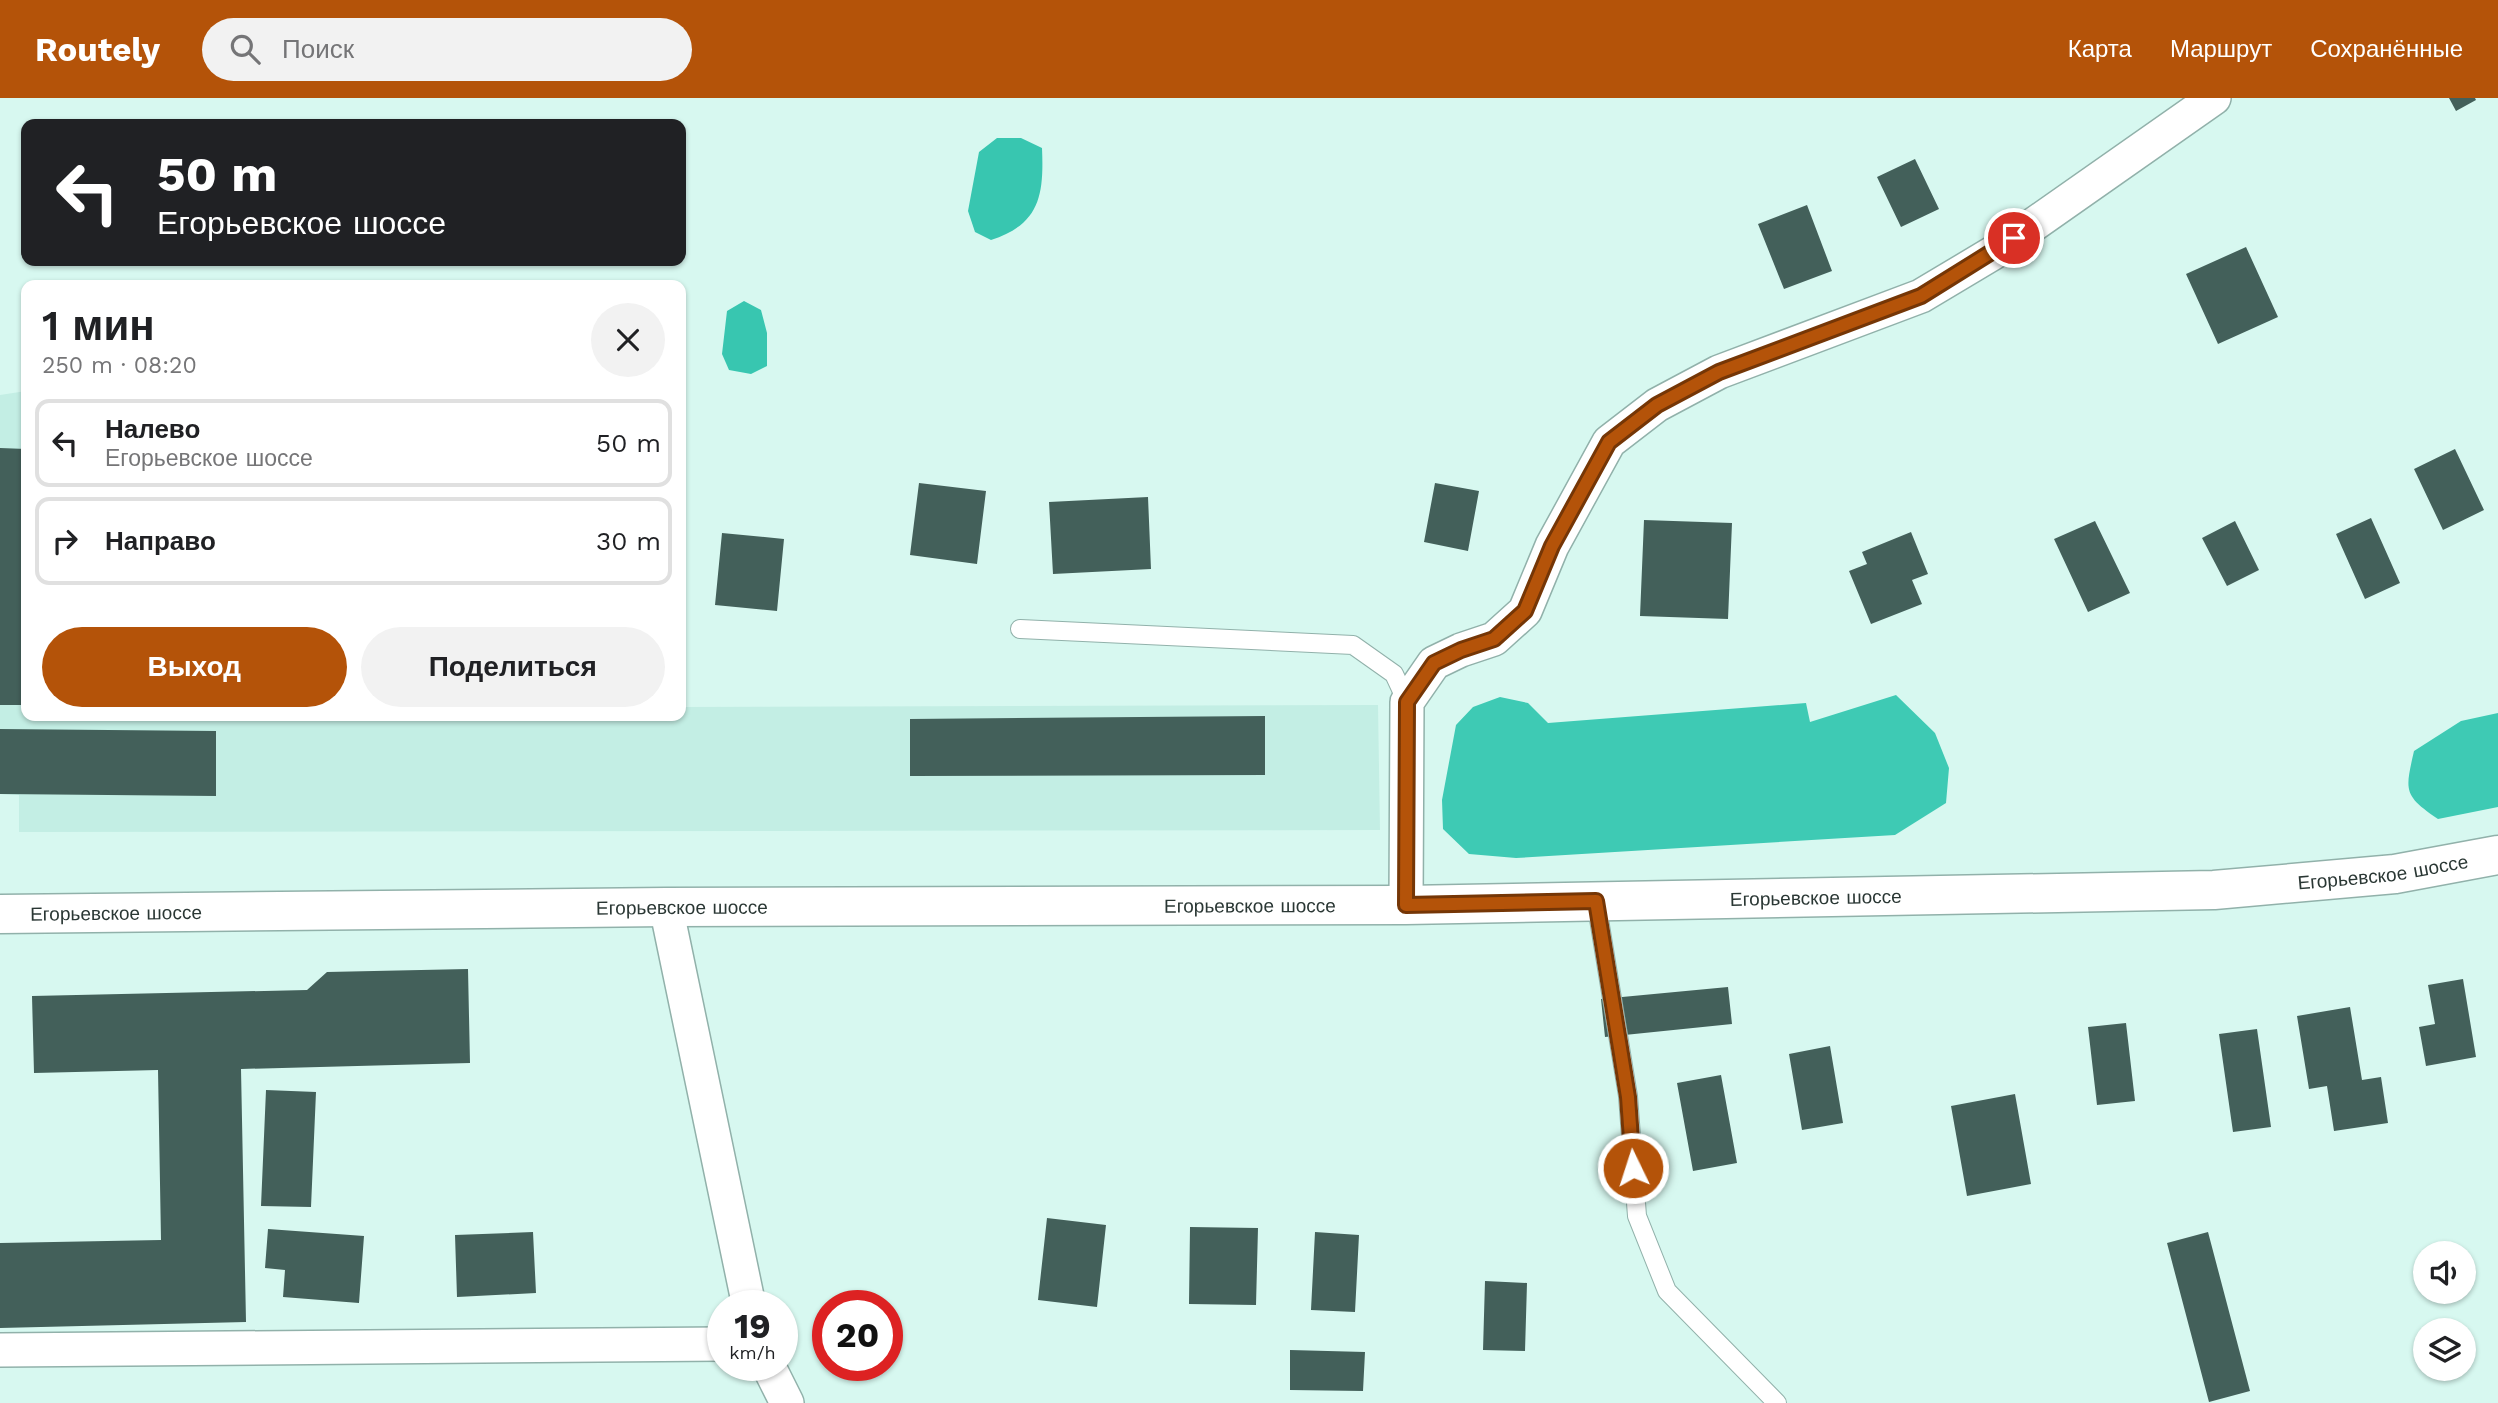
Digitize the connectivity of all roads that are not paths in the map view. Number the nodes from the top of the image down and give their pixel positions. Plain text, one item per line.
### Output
1 (2214, 98) edge
2 (1020, 629) dead end
3 (1407, 702) junction
4 (2498, 855) edge
5 (1596, 901) junction
6 (1406, 905) junction
7 (666, 907) junction
8 (0, 914) edge
9 (746, 1290) edge
10 (707, 1344) edge
11 (0, 1350) edge
12 (776, 1381) edge
13 (787, 1403) edge
14 (1777, 1403) edge

1 - 3 street
2 - 3 lane
3 - 6 street
4 - 5 main road, Егорьевское шоссе
5 - 6 main road, Егорьевское шоссе
5 - 14 lane
6 - 7 main road, Егорьевское шоссе
7 - 8 main road, Егорьевское шоссе
7 - 9 street
10 - 11 street
12 - 13 street

